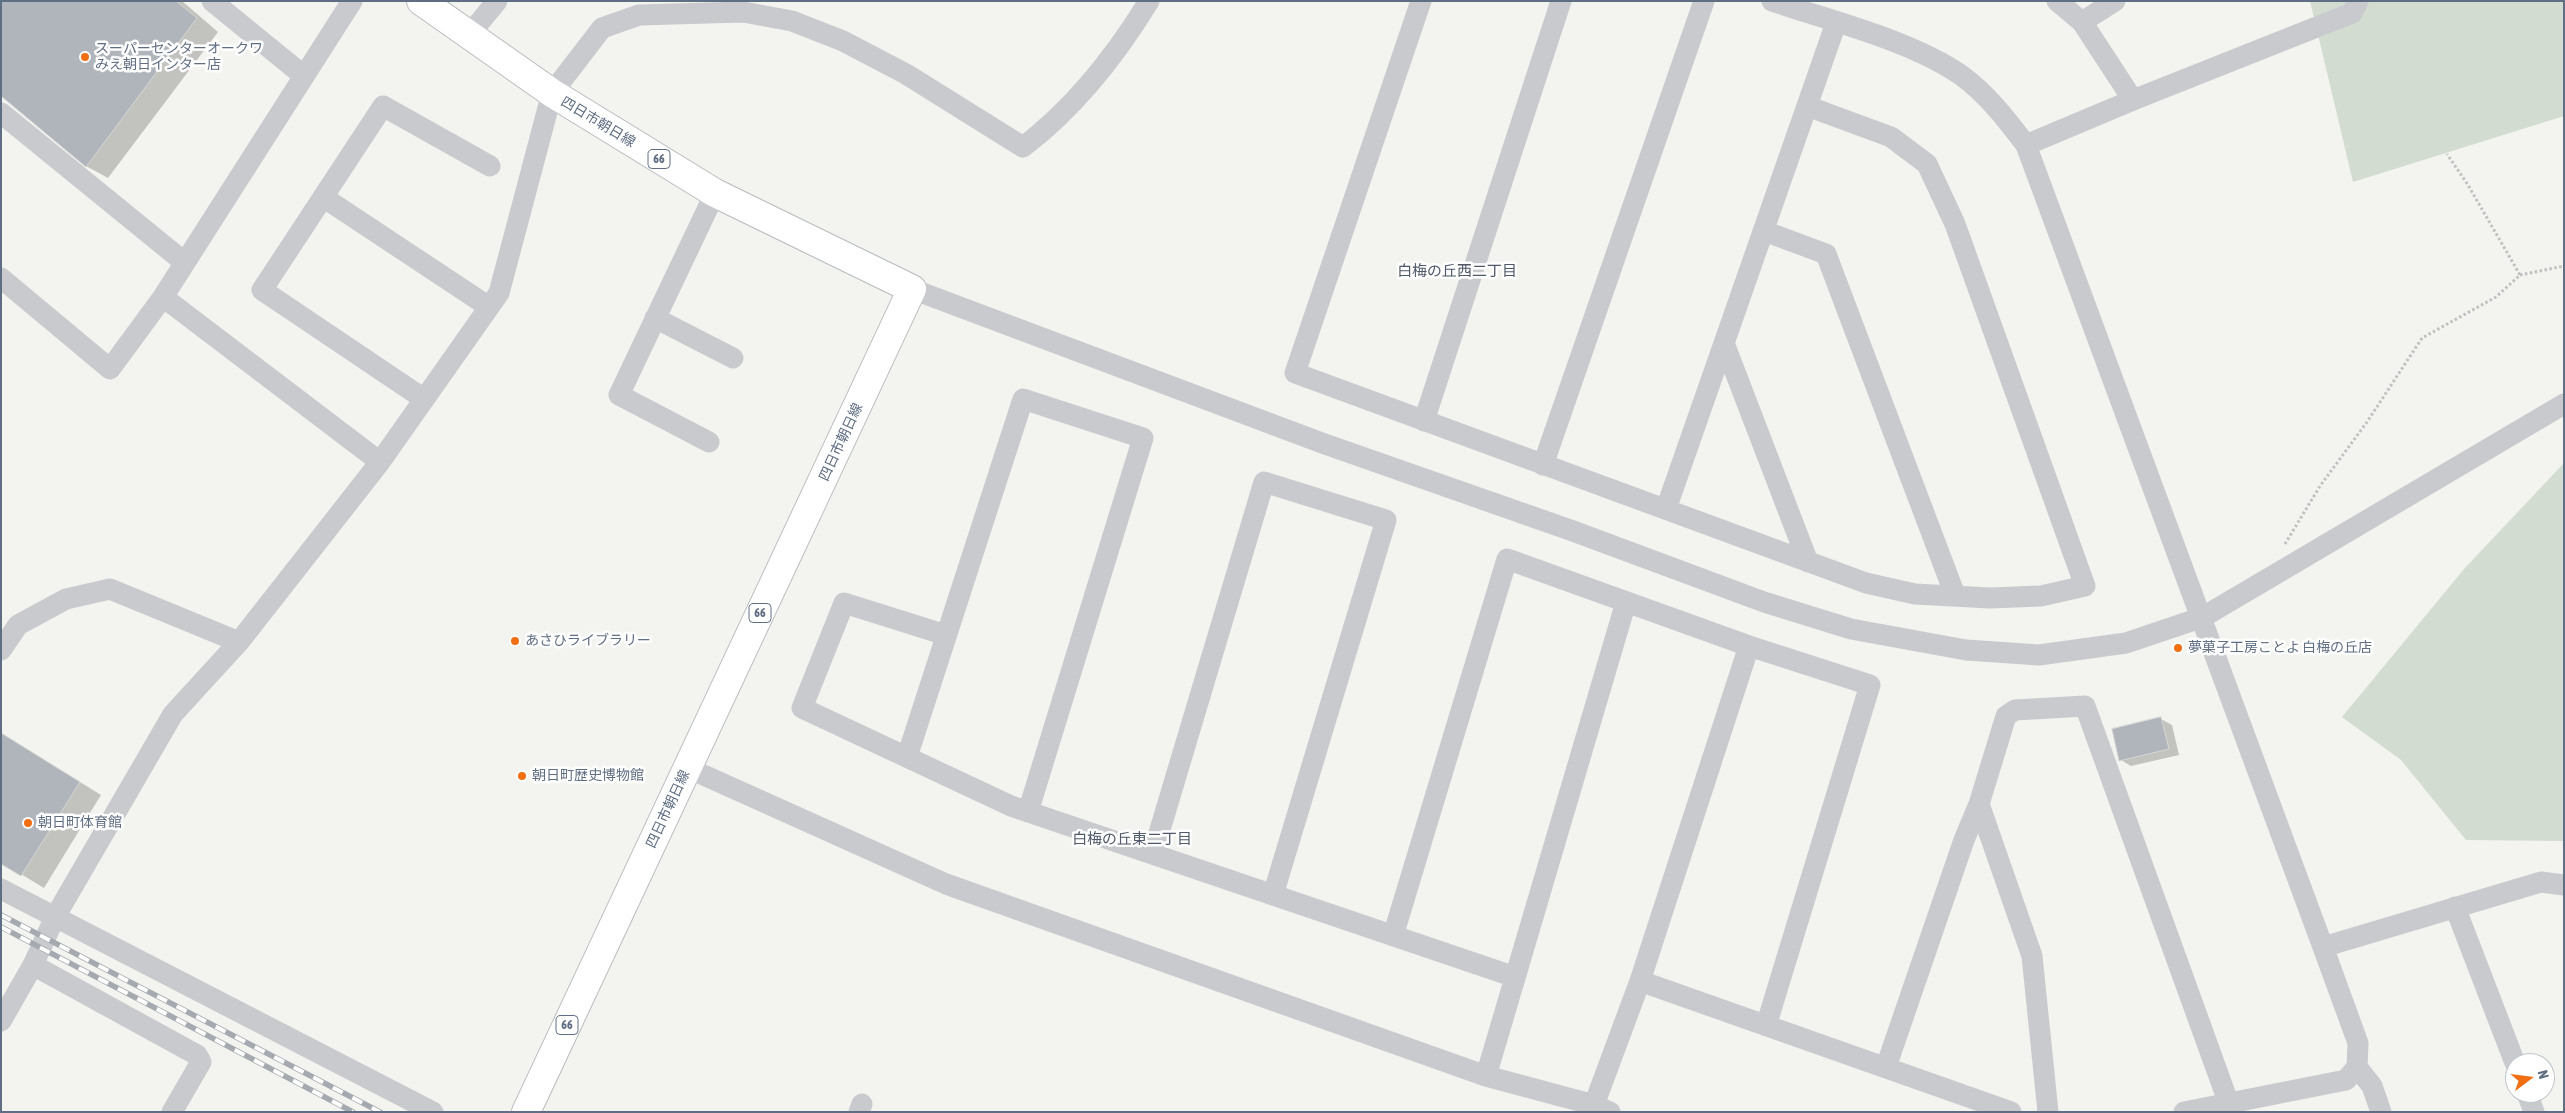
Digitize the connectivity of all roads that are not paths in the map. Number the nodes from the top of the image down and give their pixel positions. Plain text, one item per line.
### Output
1 (212, 1) edge
2 (352, 1) edge
3 (421, 1) edge
4 (497, 1) edge
5 (1149, 1) edge
6 (1421, 1) edge
7 (1561, 1) edge
8 (1704, 1) edge
9 (1772, 1) edge
10 (2057, 1) edge
11 (2115, 1) edge
12 (2358, 1) edge
13 (2082, 22) junction
14 (1836, 23) junction
15 (469, 35) junction
16 (304, 76) junction
17 (552, 94) junction
18 (2133, 100) junction
19 (1807, 106) junction
20 (1, 113) edge
21 (2026, 145) junction
22 (490, 166) dead end
23 (715, 193) junction
24 (323, 197) junction
25 (1764, 231) junction
26 (184, 262) junction
27 (1, 278) edge
28 (912, 289) junction
29 (163, 297) junction
30 (489, 307) junction
31 (655, 318) junction
32 (1724, 343) junction
33 (733, 358) dead end
34 (424, 399) junction
35 (2564, 404) edge
36 (1424, 421) junction
37 (709, 442) dead end
38 (380, 462) junction
39 (1543, 464) junction
40 (1666, 509) junction
41 (1808, 562) junction
42 (1955, 595) junction
43 (1626, 602) junction
44 (2203, 618) junction
45 (946, 635) junction
46 (239, 642) junction
47 (1749, 646) junction
48 (1, 650) edge
49 (907, 757) junction
50 (688, 768) junction
51 (1979, 804) junction
52 (1028, 812) junction
53 (1153, 854) junction
54 (2564, 885) edge
55 (1, 889) edge
56 (1272, 895) junction
57 (2455, 907) junction
58 (55, 917) junction
59 (1393, 936) junction
60 (2323, 947) junction
61 (33, 965) junction
62 (1515, 976) junction
63 (1640, 981) junction
64 (1, 1021) edge
65 (1766, 1026) junction
66 (2511, 1053) edge
67 (1886, 1067) junction
68 (2357, 1067) junction
69 (1486, 1076) junction
70 (2229, 1104) junction
71 (1602, 1109) edge
72 (172, 1112) edge
73 (433, 1112) edge
74 (526, 1112) edge
75 (2011, 1112) edge
76 (2048, 1112) edge
77 (2184, 1112) edge
78 (2381, 1112) edge

1 - 16 street
2 - 16 street
3 - 15 main road, 四日市朝日線 / 66
4 - 15 street
5 - 17 street
6 - 36 street
7 - 36 street
8 - 39 street
9 - 14 street
10 - 13 street
11 - 13 street
12 - 18 street
13 - 18 street
14 - 19 street
14 - 21 street
15 - 17 main road, 四日市朝日線 / 66
16 - 26 street
17 - 23 main road, 四日市朝日線 / 66
17 - 30 street
18 - 21 street
19 - 25 street
19 - 42 street
20 - 26 street
21 - 44 street
22 - 24 street
23 - 28 main road, 四日市朝日線 / 66
23 - 31 street
24 - 30 street
24 - 34 street
25 - 32 street
25 - 42 street
26 - 29 street
27 - 29 street
28 - 44 street
28 - 50 main road, 四日市朝日線 / 66
29 - 38 street
30 - 34 street
31 - 33 street
31 - 37 street
32 - 40 street
32 - 41 street
34 - 38 street
35 - 44 street
36 - 39 street
38 - 46 street
39 - 40 street
40 - 41 street
41 - 42 street
43 - 47 street
43 - 59 street
43 - 62 street
44 - 60 street
45 - 49 street
45 - 49 street
45 - 52 street
46 - 48 street
46 - 58 street
47 - 63 street
47 - 65 street
49 - 52 street
50 - 69 street
50 - 74 main road, 四日市朝日線 / 66
51 - 67 street
51 - 70 street
51 - 76 street
52 - 53 street
53 - 56 street
53 - 56 street
54 - 57 street
55 - 58 street
56 - 59 street
57 - 60 street
57 - 66 street
58 - 61 street
58 - 73 street
59 - 62 street
60 - 68 street
61 - 64 street
61 - 72 street
62 - 69 street
63 - 65 street
63 - 71 street
65 - 67 street
67 - 75 street
68 - 70 street
68 - 78 street
69 - 71 street
70 - 77 street

